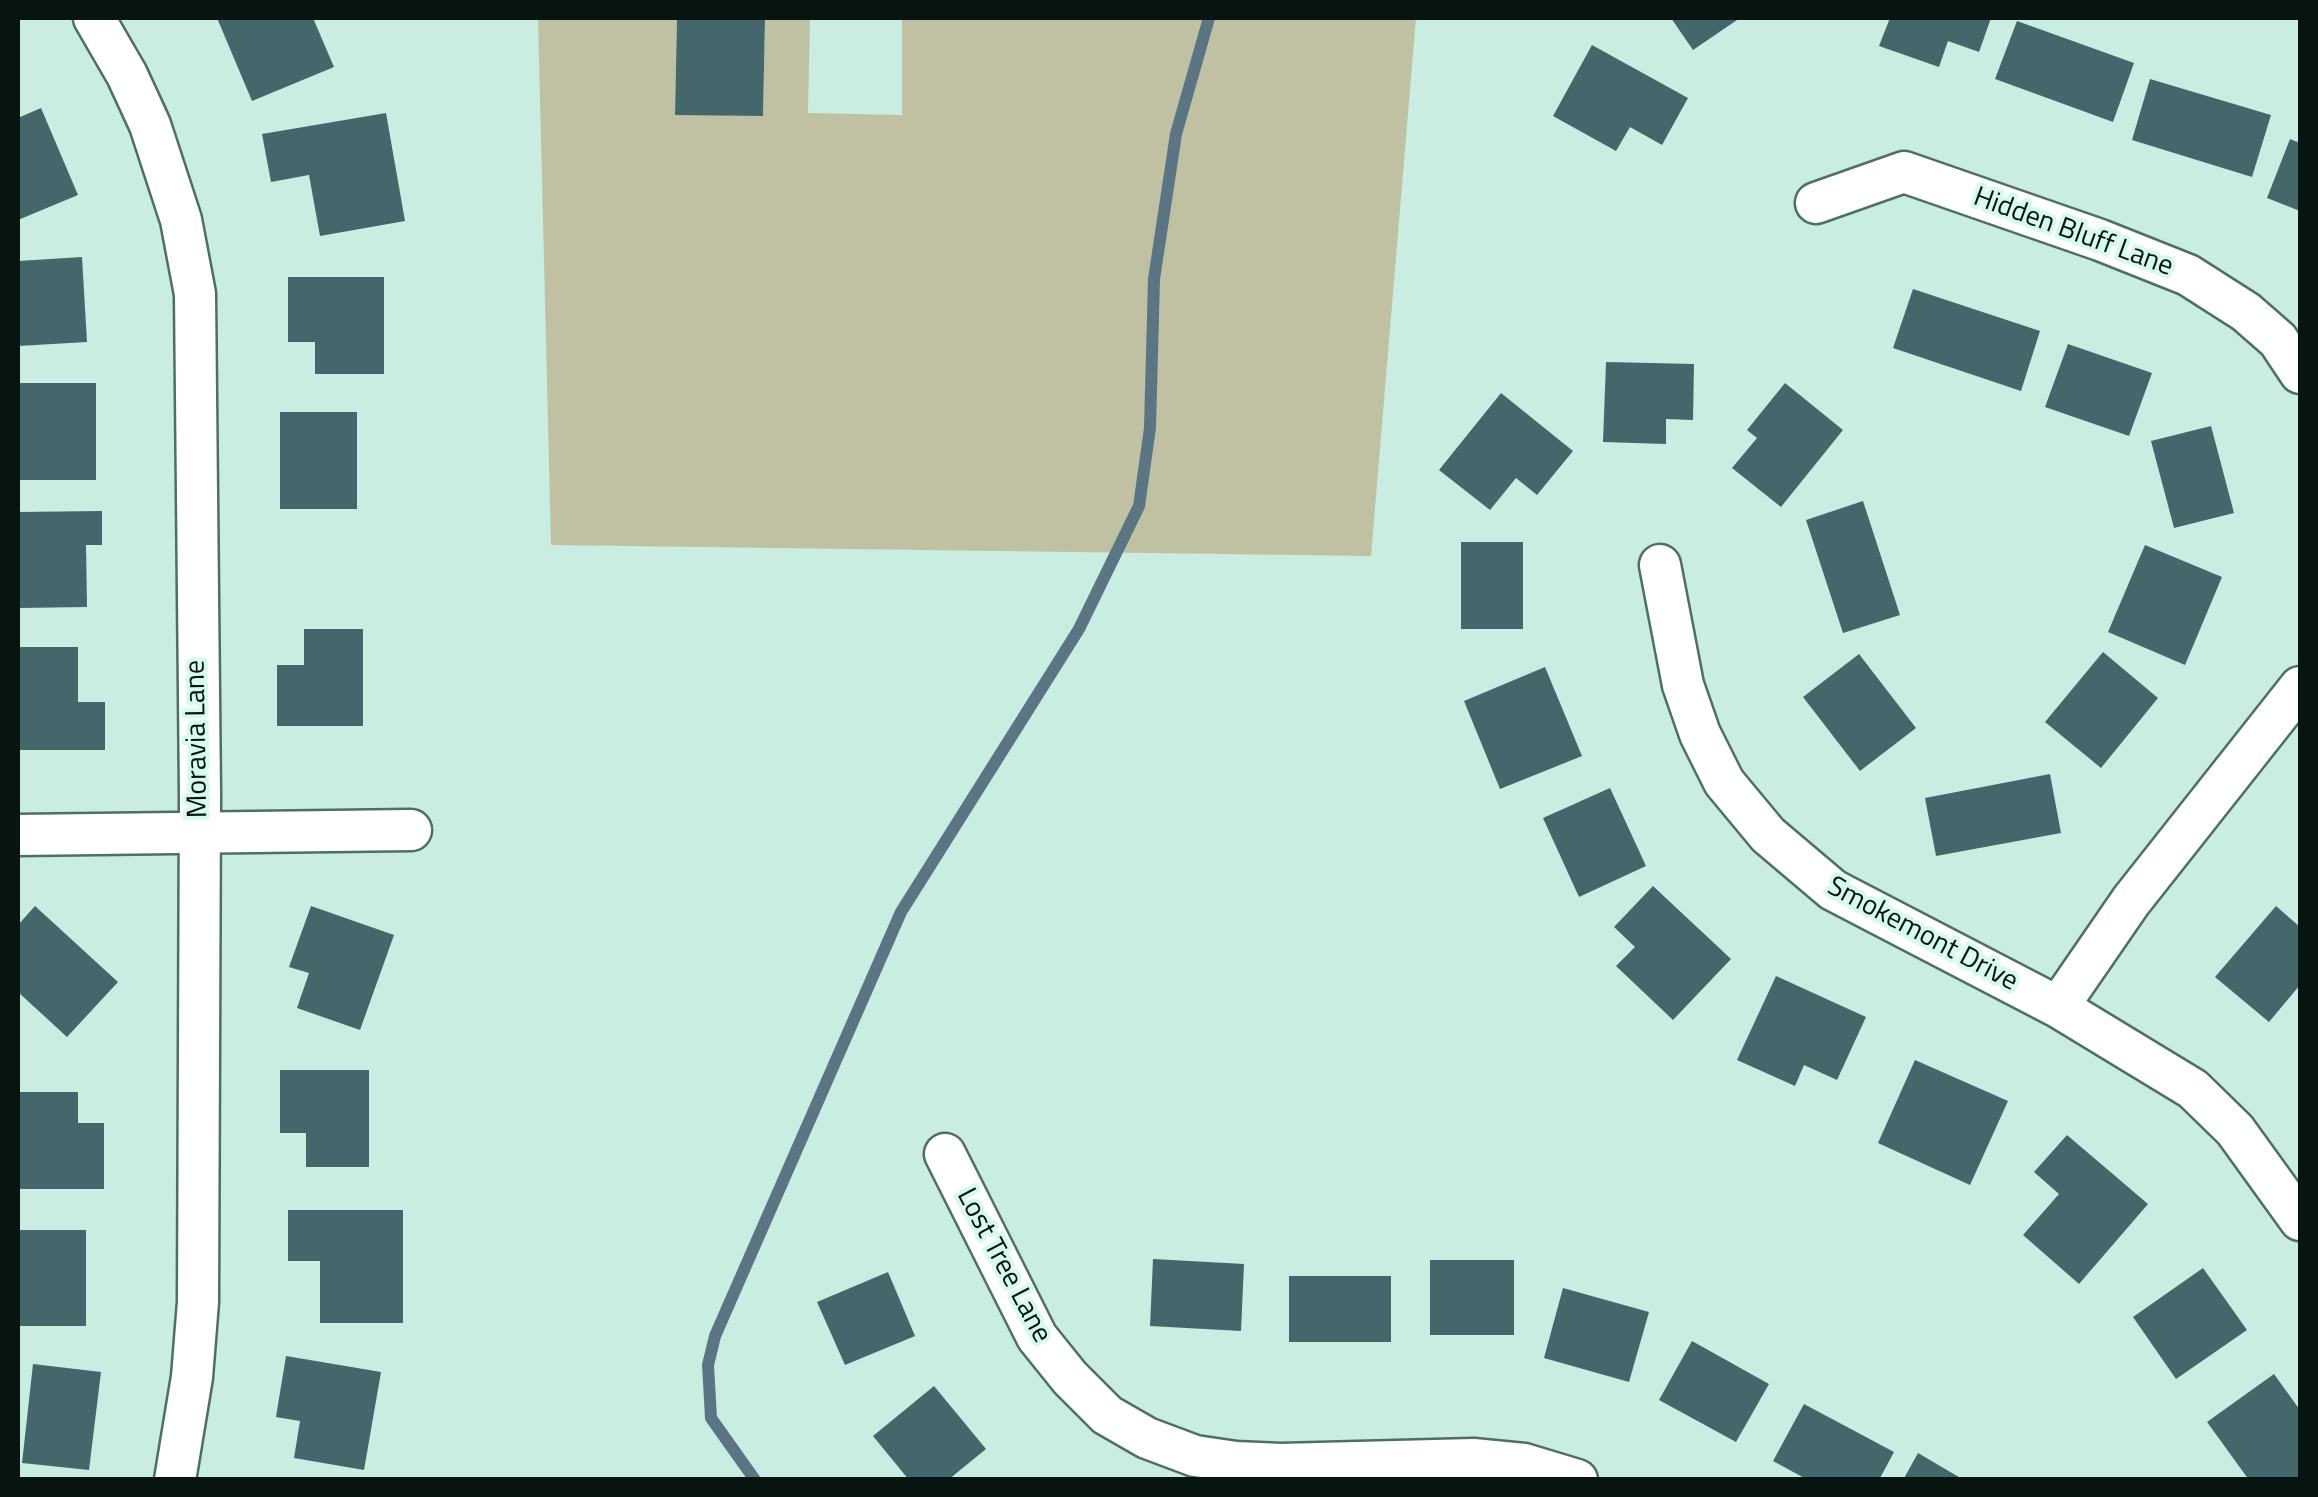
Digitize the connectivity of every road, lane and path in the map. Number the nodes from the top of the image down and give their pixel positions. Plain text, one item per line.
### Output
1 (94, 18) edge
2 (1816, 203) dead end
3 (2300, 373) edge
4 (1660, 565) dead end
5 (2300, 687) edge
6 (410, 830) dead end
7 (199, 832) junction
8 (18, 836) edge
9 (2058, 1006) junction
10 (945, 1154) dead end
11 (2300, 1220) edge
12 (174, 1480) edge
13 (1577, 1480) edge

1 - 7 street, Moravia Lane
2 - 3 street, Hidden Bluff Lane
4 - 9 street, Smokemont Drive
5 - 9 street
6 - 7 street
7 - 8 street
7 - 12 street, Moravia Lane
9 - 11 street, Smokemont Drive
10 - 13 street, Lost Tree Lane

